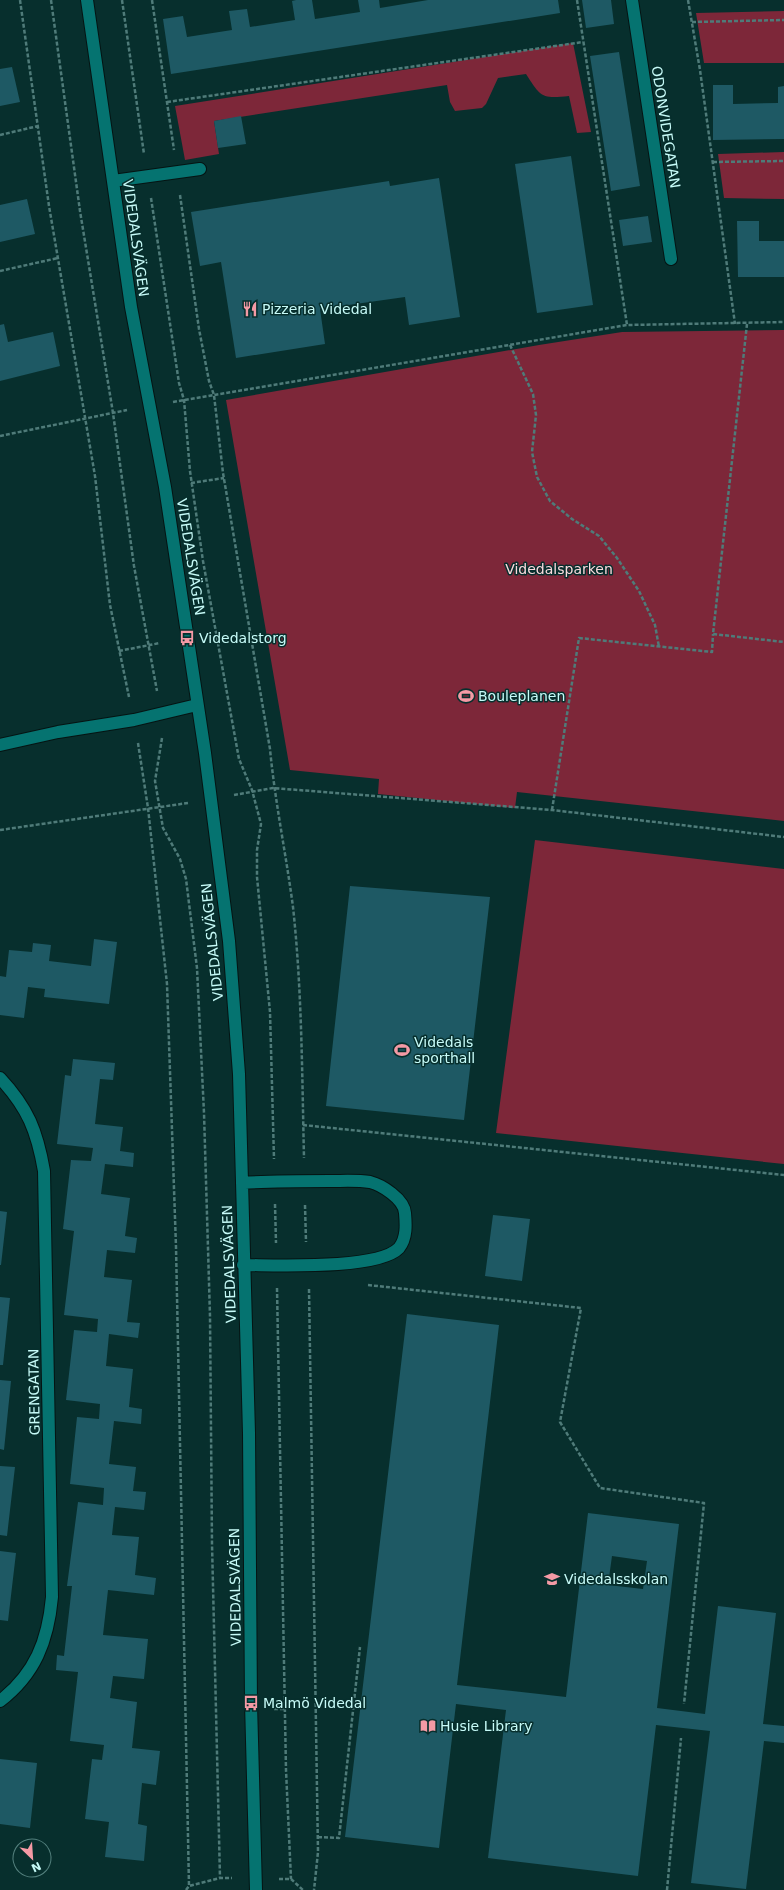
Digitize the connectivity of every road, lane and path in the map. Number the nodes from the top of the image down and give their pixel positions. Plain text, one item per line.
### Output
1 (20, 0) edge
2 (51, 0) edge
3 (87, 0) edge
4 (122, 0) edge
5 (152, 0) edge
6 (577, 0) edge
7 (632, 0) edge
8 (688, 0) edge
9 (784, 20) edge
10 (692, 22) junction
11 (583, 42) junction
12 (167, 102) junction
13 (38, 126) junction
14 (0, 135) edge
15 (784, 161) edge
16 (713, 162) junction
17 (200, 169) dead end
18 (177, 172) junction
19 (148, 176) junction
20 (113, 181) junction
21 (58, 258) junction
22 (671, 258) dead end
23 (0, 271) edge
24 (784, 322) edge
25 (735, 324) junction
26 (747, 324) junction
27 (627, 326) junction
28 (510, 345) junction
29 (214, 395) junction
30 (184, 400) junction
31 (149, 406) junction
32 (114, 413) junction
33 (85, 419) junction
34 (0, 436) edge
35 (224, 478) junction
36 (192, 483) junction
37 (186, 484) dead end
38 (714, 634) junction
39 (784, 642) edge
40 (160, 643) dead end
41 (148, 646) junction
42 (660, 647) junction
43 (119, 651) junction
44 (197, 706) junction
45 (160, 714) junction
46 (134, 720) junction
47 (0, 744) edge
48 (273, 788) junction
49 (211, 800) junction
50 (160, 807) junction
51 (148, 808) junction
52 (552, 810) junction
53 (0, 830) edge
54 (784, 837) edge
55 (0, 1078) edge
56 (303, 1125) junction
57 (784, 1175) edge
58 (304, 1181) junction
59 (242, 1183) junction
60 (243, 1265) junction
61 (307, 1265) junction
62 (362, 1285) dead end
63 (360, 1647) dead end
64 (285, 1694) dead end
65 (0, 1701) edge
66 (684, 1704) dead end
67 (285, 1708) junction
68 (273, 1709) dead end
69 (681, 1738) dead end
70 (318, 1837) junction
71 (189, 1886) junction
72 (186, 1890) edge
73 (256, 1890) edge
74 (303, 1890) edge
75 (314, 1890) edge
76 (667, 1890) edge

1 - 13 path
2 - 32 path
3 - 20 street, VIDEDALSVÄGEN
4 - 19 path
5 - 12 path
6 - 11 path
7 - 22 street, ODONVIDEGATAN
8 - 10 path
9 - 10 path
10 - 16 path
11 - 12 path
11 - 27 path
12 - 18 path
13 - 14 path
13 - 21 path
15 - 16 path
16 - 25 path
17 - 18 street
18 - 19 street
18 - 29 path
19 - 20 street
19 - 30 path
20 - 31 street, VIDEDALSVÄGEN
21 - 23 path
21 - 33 path
24 - 26 path
25 - 26 path
25 - 27 path
26 - 38 path
27 - 28 path
28 - 29 path
28 - 42 path
29 - 30 path
29 - 35 path
30 - 31 path
30 - 36 path
31 - 32 path
31 - 44 street, VIDEDALSVÄGEN
32 - 33 path
32 - 41 path
33 - 34 path
33 - 43 path
35 - 36 path
35 - 48 path
36 - 37 path
36 - 48 path
38 - 39 path
38 - 42 path
40 - 41 path
41 - 43 path
41 - 45 path
42 - 52 path
43 - 46 path
44 - 45 street
44 - 49 street, VIDEDALSVÄGEN
45 - 46 street
45 - 50 path
46 - 47 street
46 - 51 path
48 - 52 path
48 - 56 path
49 - 50 path
49 - 59 street, VIDEDALSVÄGEN
50 - 51 path
50 - 71 path
51 - 53 path
51 - 71 path
52 - 54 path
55 - 65 street, GRENGATAN
56 - 57 path
56 - 58 path
58 - 59 street
58 - 61 path
58 - 61 street
59 - 60 street, VIDEDALSVÄGEN
60 - 61 street
60 - 73 street, VIDEDALSVÄGEN
61 - 70 path
62 - 66 path
63 - 70 path
64 - 67 path
67 - 68 path
67 - 74 path
69 - 76 path
70 - 75 path
71 - 72 path

